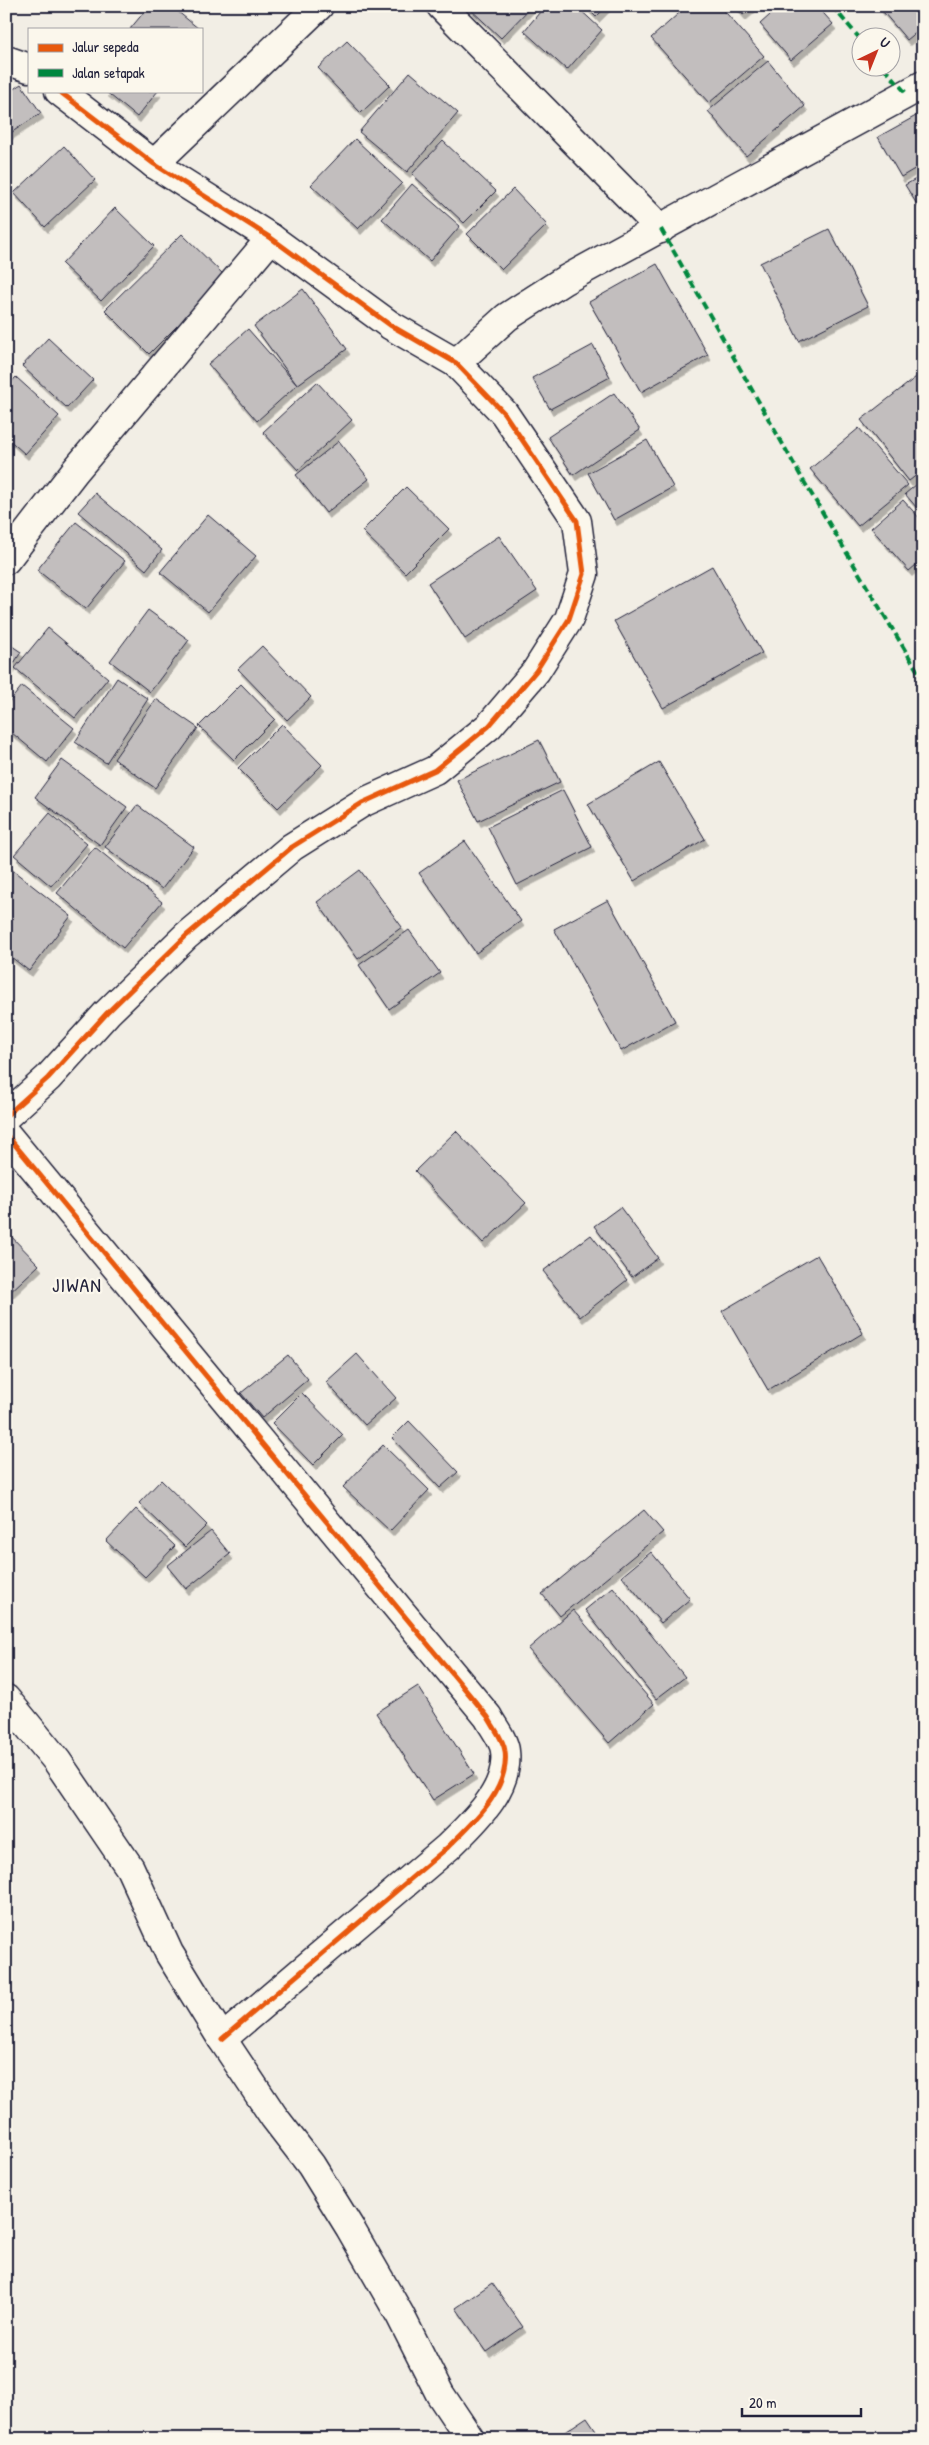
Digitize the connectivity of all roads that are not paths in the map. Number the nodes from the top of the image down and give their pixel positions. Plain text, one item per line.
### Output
1 (319, 6) edge
2 (441, 6) edge
3 (6, 60) edge
4 (28, 68) edge
5 (923, 85) edge
6 (60, 92) edge
7 (154, 164) junction
8 (661, 228) junction
9 (270, 238) junction
10 (456, 363) junction
11 (6, 560) edge
12 (6, 1116) edge
13 (6, 1134) edge
14 (6, 1699) edge
15 (222, 2039) junction
16 (470, 2439) edge

1 - 7 street
2 - 8 street
3 - 4 street
5 - 8 street
6 - 7 street
7 - 9 street
8 - 10 street
9 - 10 street
9 - 11 street
10 - 12 street
13 - 15 street
14 - 15 street
15 - 16 street

